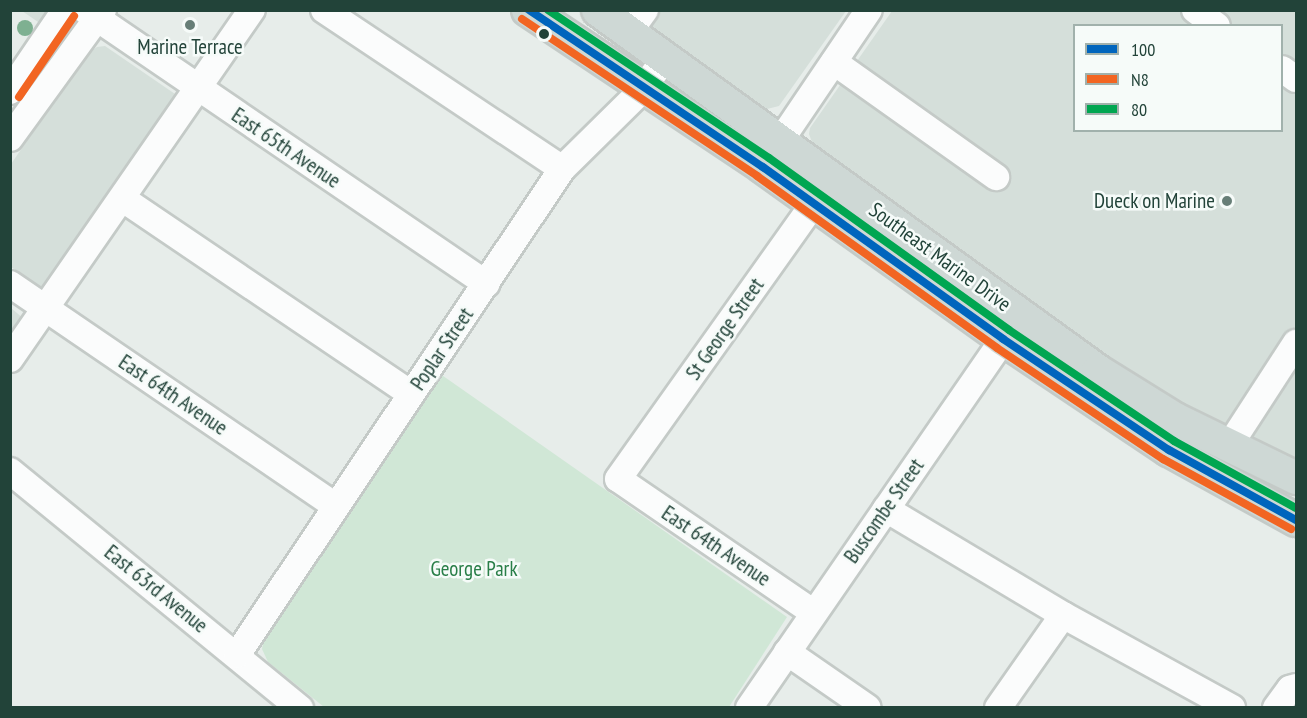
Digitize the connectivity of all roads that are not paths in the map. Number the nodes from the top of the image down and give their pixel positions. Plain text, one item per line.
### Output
1 (65, 10) edge
2 (252, 10) edge
3 (324, 10) edge
4 (528, 10) edge
5 (598, 10) edge
6 (869, 10) edge
7 (1195, 10) edge
8 (95, 13) edge
9 (637, 21) edge
10 (1214, 24) edge
11 (665, 57) junction
12 (834, 62) junction
13 (1283, 70) edge
14 (1296, 79) edge
15 (198, 88) junction
16 (643, 89) junction
17 (10, 91) edge
18 (10, 138) edge
19 (781, 140) junction
20 (763, 167) junction
21 (562, 170) junction
22 (996, 177) dead end
23 (832, 178) junction
24 (123, 199) junction
25 (814, 205) junction
26 (10, 284) edge
27 (486, 284) junction
28 (46, 309) junction
29 (1012, 327) junction
30 (1296, 343) edge
31 (10, 359) edge
32 (411, 394) junction
33 (1229, 446) junction
34 (11, 473) edge
35 (1296, 478) edge
36 (618, 479) joint
37 (336, 506) junction
38 (886, 509) junction
39 (1296, 520) edge
40 (814, 613) junction
41 (1063, 615) junction
42 (787, 652) junction
43 (237, 655) junction
44 (1296, 687) edge
45 (300, 708) edge
46 (749, 708) edge
47 (868, 708) edge
48 (998, 708) edge
49 (1232, 708) edge
50 (1276, 708) edge

1 - 17 street
2 - 15 street
3 - 21 street
4 - 16 main road, Southeast Marine Drive
5 - 9 main road, Southeast Marine Drive
6 - 12 street
7 - 10 street
8 - 15 street, East 65th Avenue
8 - 18 street
9 - 11 main road, Southeast Marine Drive
11 - 16 street, Poplar Street
11 - 19 main road, Southeast Marine Drive
12 - 19 street
12 - 22 street
13 - 14 street
15 - 24 street
15 - 27 street, East 65th Avenue
16 - 20 main road, Southeast Marine Drive
16 - 21 street, Poplar Street
19 - 20 street
19 - 23 main road, Southeast Marine Drive
20 - 25 main road, Southeast Marine Drive
21 - 27 street, Poplar Street
23 - 25 street, St George Street
23 - 29 main road, Southeast Marine Drive
24 - 28 street
24 - 32 street
25 - 29 main road, Southeast Marine Drive
25 - 36 street, St George Street
26 - 28 street, East 64th Avenue
27 - 32 street, Poplar Street
28 - 31 street
28 - 37 street, East 64th Avenue
29 - 33 main road, Southeast Marine Drive
29 - 38 street, Buscombe Street
29 - 39 main road, Southeast Marine Drive
30 - 33 street
32 - 37 street, Poplar Street
33 - 35 main road, Southeast Marine Drive
34 - 43 street, East 63rd Avenue
36 - 40 street, East 64th Avenue
37 - 43 street, Poplar Street
38 - 40 street, Buscombe Street
38 - 41 street
40 - 42 street, Buscombe Street
41 - 48 street
41 - 49 street
42 - 46 street, Buscombe Street
42 - 47 street
43 - 45 street, East 63rd Avenue
44 - 50 street

